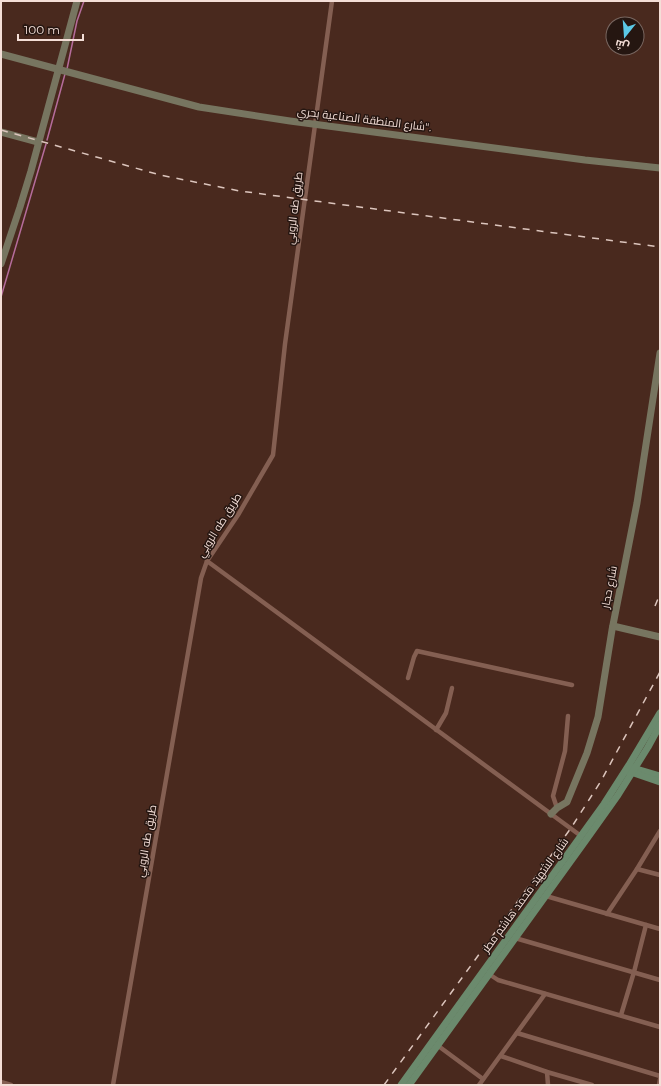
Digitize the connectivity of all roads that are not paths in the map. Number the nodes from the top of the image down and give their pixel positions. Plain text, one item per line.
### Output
1 (77, 1) edge
2 (332, 1) edge
3 (1, 54) edge
4 (63, 71) junction
5 (314, 124) junction
6 (1, 132) edge
7 (38, 142) junction
8 (660, 168) edge
9 (1, 264) edge
10 (660, 353) edge
11 (207, 561) junction
12 (613, 626) junction
13 (660, 637) edge
14 (408, 678) dead end
15 (572, 685) dead end
16 (452, 688) dead end
17 (660, 713) edge
18 (568, 716) dead end
19 (660, 725) edge
20 (436, 730) junction
21 (630, 769) junction
22 (660, 776) edge
23 (660, 782) edge
24 (557, 808) junction
25 (552, 814) junction
26 (659, 834) edge
27 (581, 836) junction
28 (637, 869) junction
29 (660, 875) edge
30 (546, 896) junction
31 (607, 914) junction
32 (646, 925) junction
33 (660, 929) edge
34 (515, 938) junction
35 (634, 972) junction
36 (489, 974) junction
37 (660, 980) edge
38 (545, 994) junction
39 (621, 1015) junction
40 (660, 1027) edge
41 (517, 1033) junction
42 (437, 1046) junction
43 (501, 1056) junction
44 (547, 1072) junction
45 (660, 1076) edge
46 (483, 1079) junction
47 (660, 1080) edge
48 (1, 1082) edge
49 (11, 1085) edge
50 (113, 1085) edge
51 (401, 1085) edge
52 (409, 1085) edge
53 (479, 1085) edge
54 (548, 1085) edge
55 (592, 1085) edge
56 (659, 1085) edge

1 - 4 street
2 - 5 street, طريق طه الروبي
3 - 4 street, شارع المنطقة الصناعية بحري".
4 - 5 street, شارع المنطقة الصناعية بحري".
4 - 7 street
5 - 8 street, شارع المنطقة الصناعية بحري".
5 - 11 street, طريق طه الروبي
6 - 7 street
7 - 9 street
10 - 12 street, شارع حجار
11 - 20 street
11 - 50 street, طريق طه الروبي
12 - 13 street
12 - 24 street, شارع حجار
14 - 15 street
16 - 20 street
17 - 21 main road, شارع الشهيد محمد هاشم مطر
18 - 24 street
19 - 21 main road, شارع الشهيد محمد هاشم مطر
20 - 25 street
21 - 22 main road
21 - 23 main road
21 - 27 main road, شارع الشهيد محمد هاشم مطر
21 - 30 main road, شارع الشهيد محمد هاشم مطر
24 - 25 street, شارع حجار
25 - 27 street
26 - 28 street
27 - 51 main road, شارع الشهيد محمد هاشم مطر
28 - 29 street
28 - 31 street
30 - 31 street
30 - 34 main road, شارع الشهيد محمد هاشم مطر
31 - 32 street
32 - 33 street
32 - 35 street
34 - 35 street
34 - 36 main road, شارع الشهيد محمد هاشم مطر
35 - 37 street
35 - 39 street
36 - 38 street
36 - 42 main road, شارع الشهيد محمد هاشم مطر
38 - 39 street
38 - 41 street
39 - 40 street
41 - 43 street
41 - 45 street
42 - 46 street
42 - 52 main road, شارع الشهيد محمد هاشم مطر
43 - 44 street
43 - 46 street
44 - 54 street
44 - 55 street
46 - 53 street
47 - 56 street
48 - 49 street

